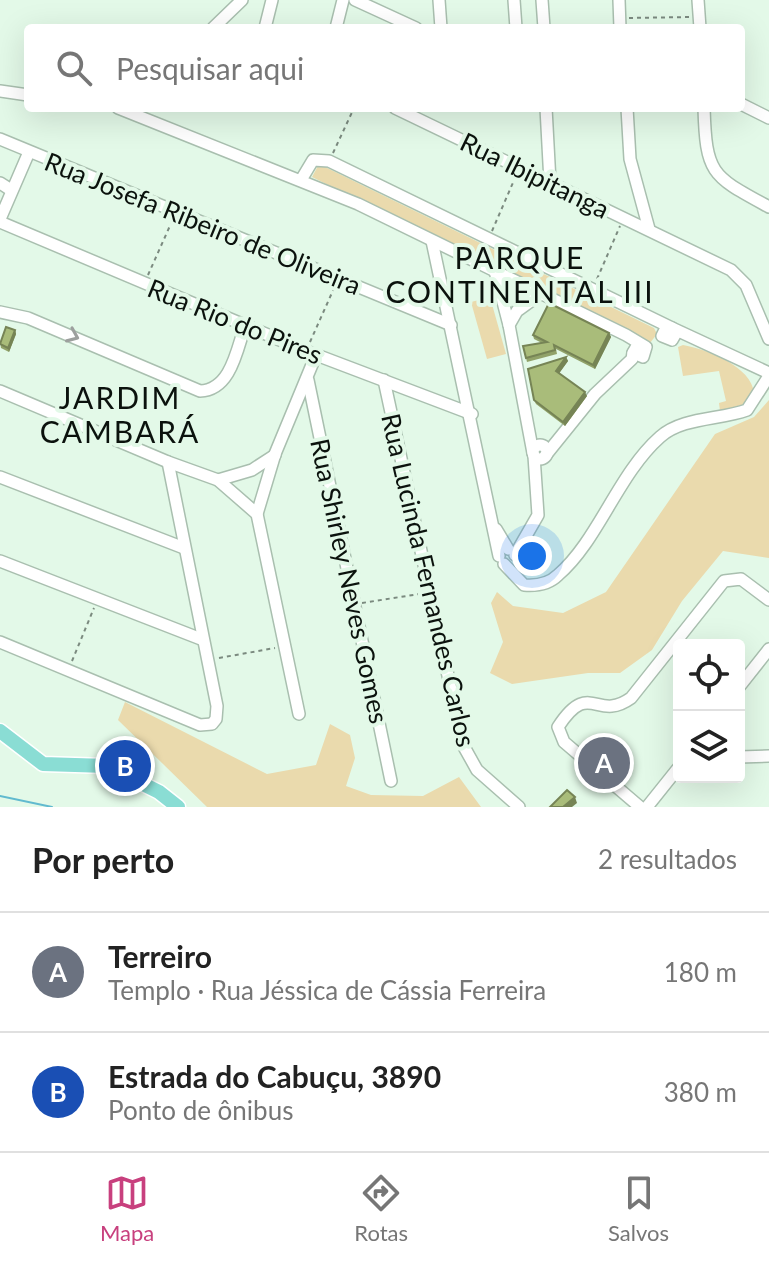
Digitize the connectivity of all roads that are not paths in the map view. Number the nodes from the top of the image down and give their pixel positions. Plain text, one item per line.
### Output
1 (242, 0) edge
2 (272, 0) edge
3 (343, 0) edge
4 (355, 0) edge
5 (439, 0) edge
6 (514, 0) edge
7 (542, 0) edge
8 (619, 0) edge
9 (698, 0) edge
10 (700, 22) edge
11 (620, 23) edge
12 (217, 24) edge
13 (266, 24) edge
14 (337, 24) edge
15 (407, 24) edge
16 (441, 24) edge
17 (516, 24) edge
18 (544, 24) edge
19 (0, 91) edge
20 (24, 94) edge
21 (745, 106) edge
22 (128, 112) edge
23 (403, 112) edge
24 (546, 112) edge
25 (627, 112) edge
26 (704, 112) edge
27 (769, 118) edge
28 (0, 139) edge
29 (29, 152) junction
30 (301, 180) junction
31 (550, 182) junction
32 (5, 186) edge
33 (769, 207) edge
34 (0, 221) edge
35 (649, 229) junction
36 (432, 241) junction
37 (495, 271) junction
38 (539, 295) junction
39 (0, 312) edge
40 (451, 325) junction
41 (509, 325) junction
42 (245, 326) junction
43 (668, 334) junction
44 (769, 339) edge
45 (639, 351) junction
46 (311, 353) junction
47 (769, 375) edge
48 (308, 380) junction
49 (384, 380) junction
50 (0, 391) edge
51 (472, 414) junction
52 (539, 453) junction
53 (275, 454) junction
54 (168, 462) junction
55 (0, 477) edge
56 (218, 480) junction
57 (257, 514) junction
58 (184, 548) junction
59 (508, 556) junction
60 (0, 561) edge
61 (769, 600) edge
62 (201, 639) junction
63 (0, 642) edge
64 (769, 649) edge
65 (745, 679) edge
66 (299, 714) dead end
67 (0, 731) edge
68 (769, 756) edge
69 (745, 757) edge
70 (673, 774) edge
71 (391, 781) dead end
72 (178, 807) edge
73 (519, 807) edge
74 (640, 807) edge
75 (647, 807) edge

1 - 12 street
2 - 13 street
3 - 14 street
4 - 15 street
5 - 16 street
6 - 17 street
7 - 18 street
8 - 11 street
9 - 10 street
19 - 20 street
21 - 27 street
22 - 30 street
23 - 31 street, Rua Ibipitanga
24 - 31 street
25 - 35 street
26 - 33 street
28 - 29 street, Rua Josefa Ribeiro de Oliveira
29 - 32 street
29 - 40 street, Rua Josefa Ribeiro de Oliveira
30 - 36 street
30 - 43 street
31 - 35 street, Rua Ibipitanga
32 - 34 street
34 - 42 street, Rua Rio do Pires
35 - 44 street, Rua Ibipitanga
36 - 37 street
36 - 40 street
37 - 38 street
37 - 41 street
38 - 41 street
38 - 45 street
39 -> 42 street
40 - 51 street
41 - 52 street
42 - 46 street, Rua Rio do Pires
43 - 45 street
43 - 47 street
45 - 52 street
46 - 48 street
46 - 49 street, Rua Rio do Pires
47 - 59 street
48 - 53 street
48 - 71 street, Rua Shirley Neves Gomes
49 - 51 street, Rua Rio do Pires
49 - 73 street, Rua Lucinda Fernandes Carlos
50 - 54 street
51 - 59 street
52 - 59 street
53 - 56 street
53 - 57 street
54 - 56 street
54 - 58 street
55 - 58 street
56 - 57 street
57 - 66 street
58 - 62 street
60 - 62 street
61 - 74 street
62 - 63 street
64 - 65 street
67 - 72 main road
68 - 69 street
70 - 75 street

